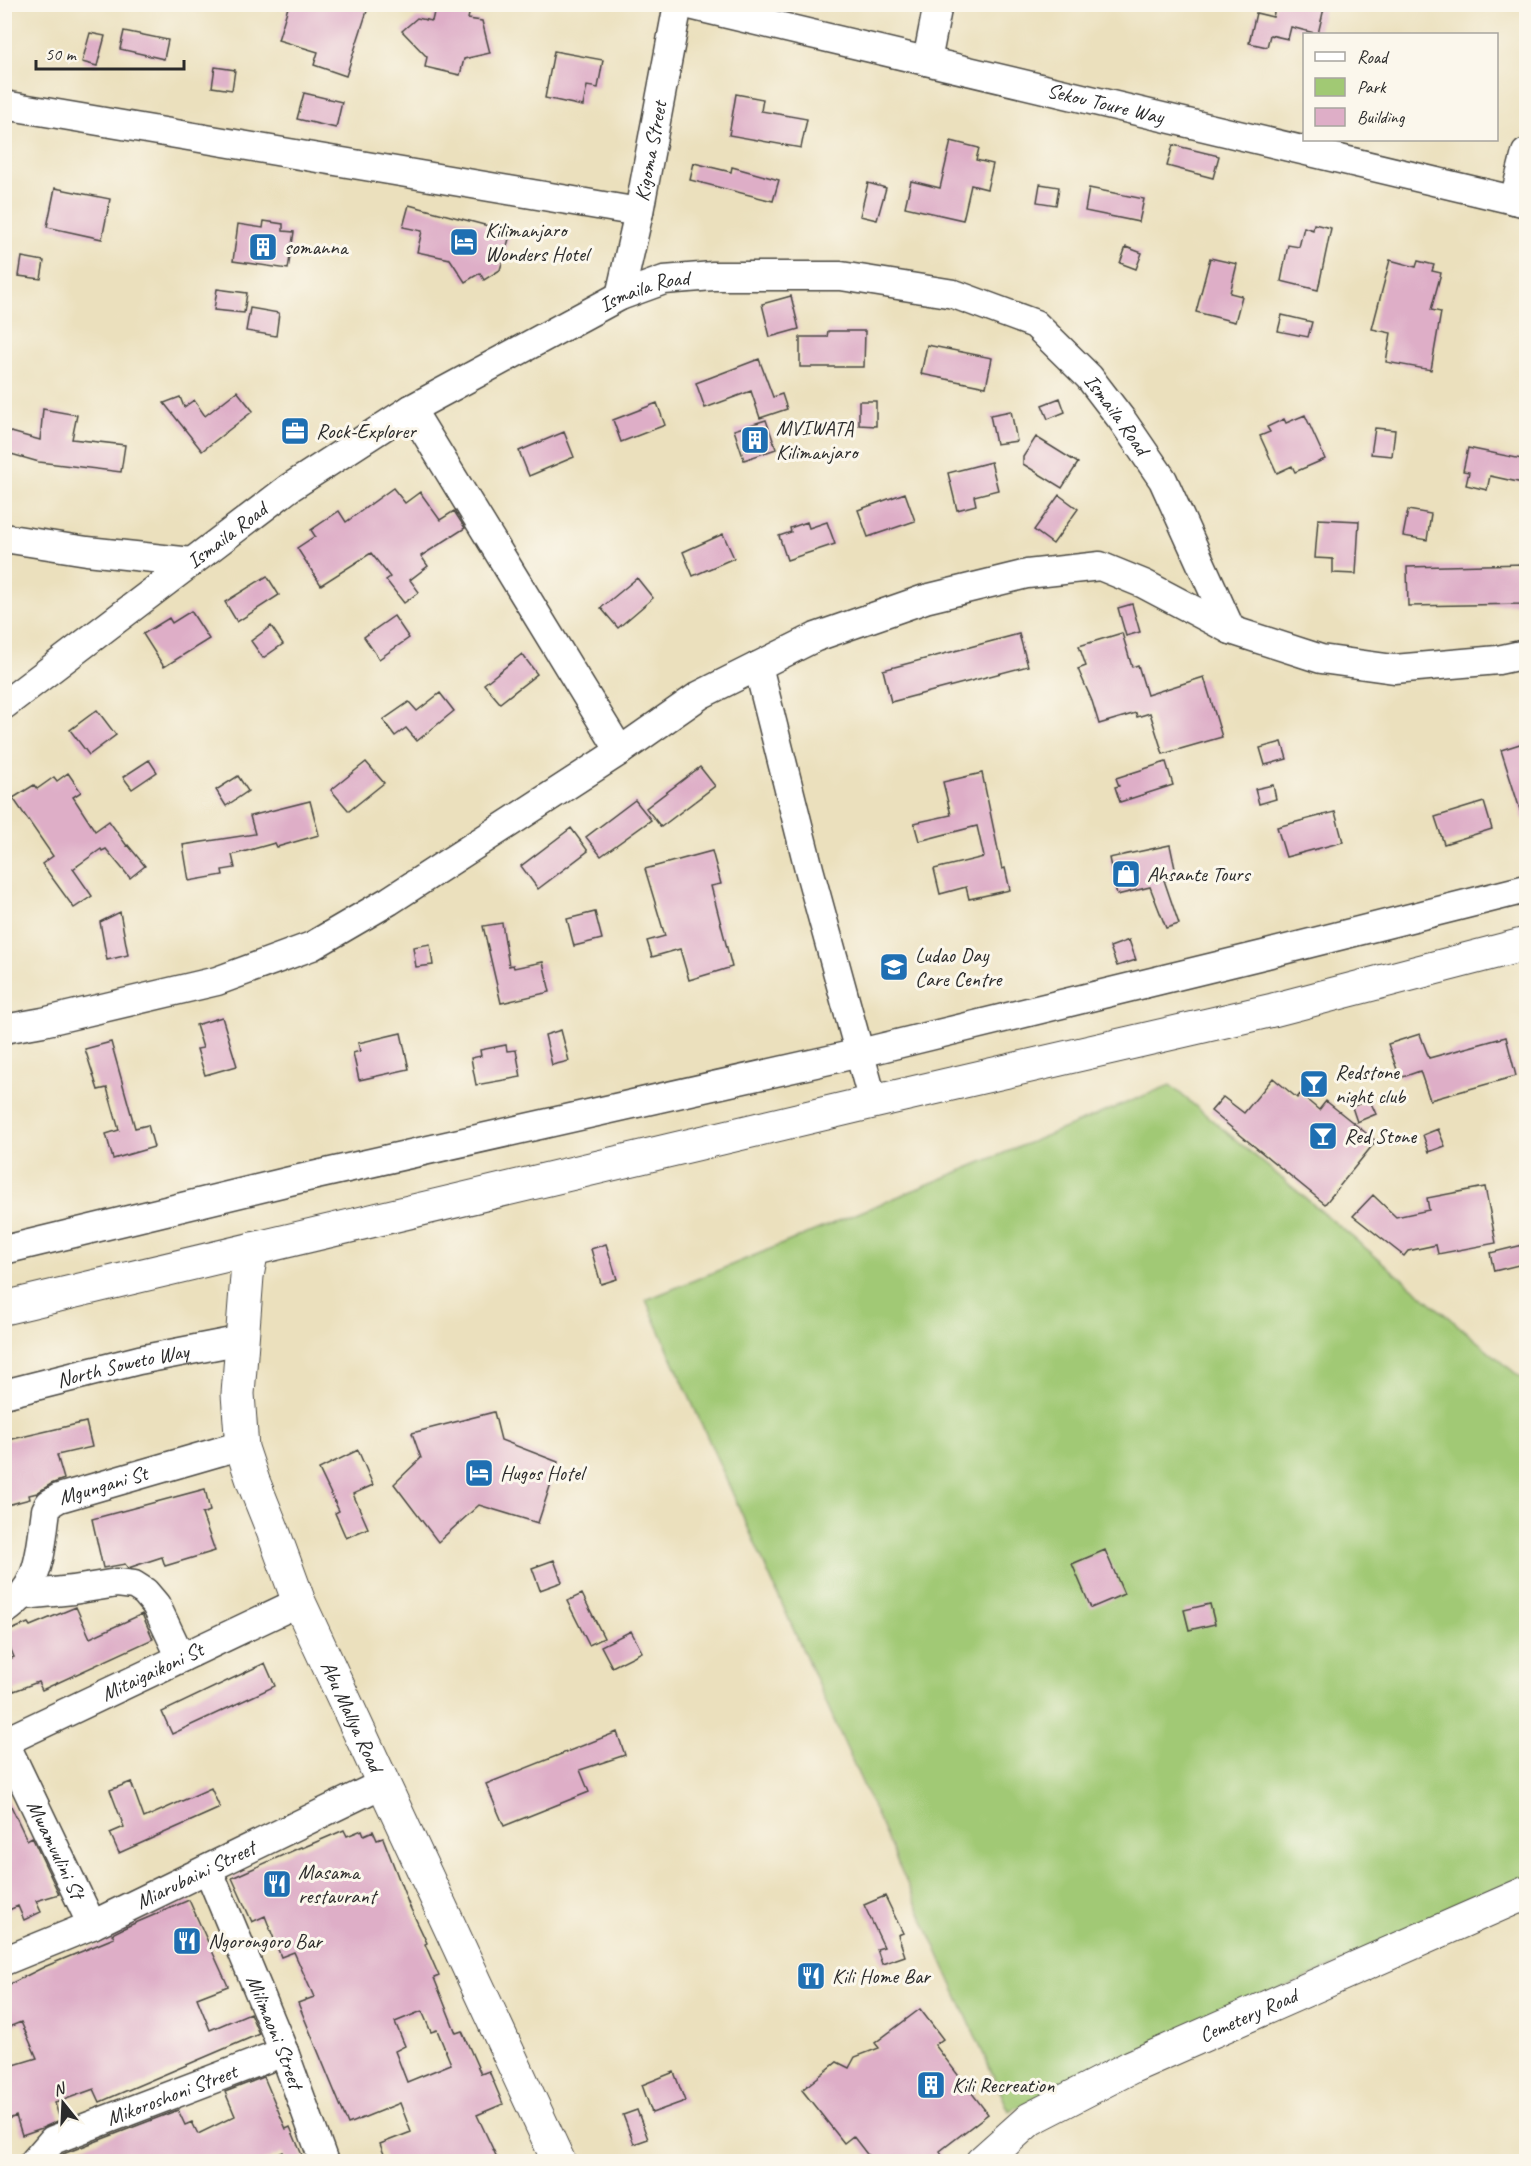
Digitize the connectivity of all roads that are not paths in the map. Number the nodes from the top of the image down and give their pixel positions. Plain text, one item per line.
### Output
1 (678, 4) edge
2 (685, 4) edge
3 (938, 4) edge
4 (927, 61) junction
5 (4, 105) edge
6 (1527, 153) edge
7 (1520, 202) edge
8 (639, 212) junction
9 (620, 296) junction
10 (411, 409) junction
11 (4, 538) edge
12 (192, 562) junction
13 (1231, 630) junction
14 (1527, 654) edge
15 (758, 666) junction
16 (4, 705) edge
17 (620, 751) junction
18 (1527, 889) edge
19 (1527, 944) edge
20 (4, 1029) edge
21 (860, 1053) junction
22 (873, 1102) junction
23 (252, 1249) junction
24 (4, 1250) edge
25 (4, 1308) edge
26 (242, 1340) junction
27 (4, 1394) edge
28 (242, 1445) junction
29 (298, 1602) junction
30 (14, 1603) edge
31 (181, 1658) junction
32 (5, 1741) edge
33 (384, 1783) junction
34 (208, 1869) junction
35 (1527, 1893) edge
36 (92, 1925) junction
37 (4, 1960) edge
38 (284, 2052) junction
39 (34, 2162) edge
40 (324, 2162) edge
41 (558, 2162) edge
42 (982, 2162) edge

1 - 8 street, Kigoma Street
2 - 4 street, Sekou Toure Way
3 - 4 street
4 - 7 street, Sekou Toure Way
5 - 8 street
6 - 7 street
8 - 9 street, Kigoma Street
9 - 10 street, Ismaila Road
9 - 13 street, Ismaila Road
10 - 12 street, Ismaila Road
10 - 17 street
11 - 12 street
12 - 16 street, Ismaila Road
13 - 14 street
13 - 15 street
15 - 17 street
15 - 21 street
17 - 20 street
18 - 21 street
19 - 22 main road
21 - 22 street
21 - 24 street
22 - 23 main road
23 - 25 main road
23 - 26 main road, Abu Mallya Road
26 - 27 street, North Soweto Way
26 - 28 main road, Abu Mallya Road
28 - 29 main road, Abu Mallya Road
28 - 30 street, Mgungani St
29 - 31 street, Mitaigaikoni St
29 - 33 main road, Abu Mallya Road
30 - 31 street
31 - 32 street, Mitaigaikoni St
32 - 36 street, Mwamvulini St
33 - 34 street, Miarubaini Street
33 - 41 main road, Abu Mallya Road
34 - 36 street, Miarubaini Street
34 - 38 street, Milimaoni Street
35 - 42 main road, Cemetery Road
36 - 37 street, Miarubaini Street
38 - 39 street, Mikoroshoni Street
38 - 40 street, Milimaoni Street

